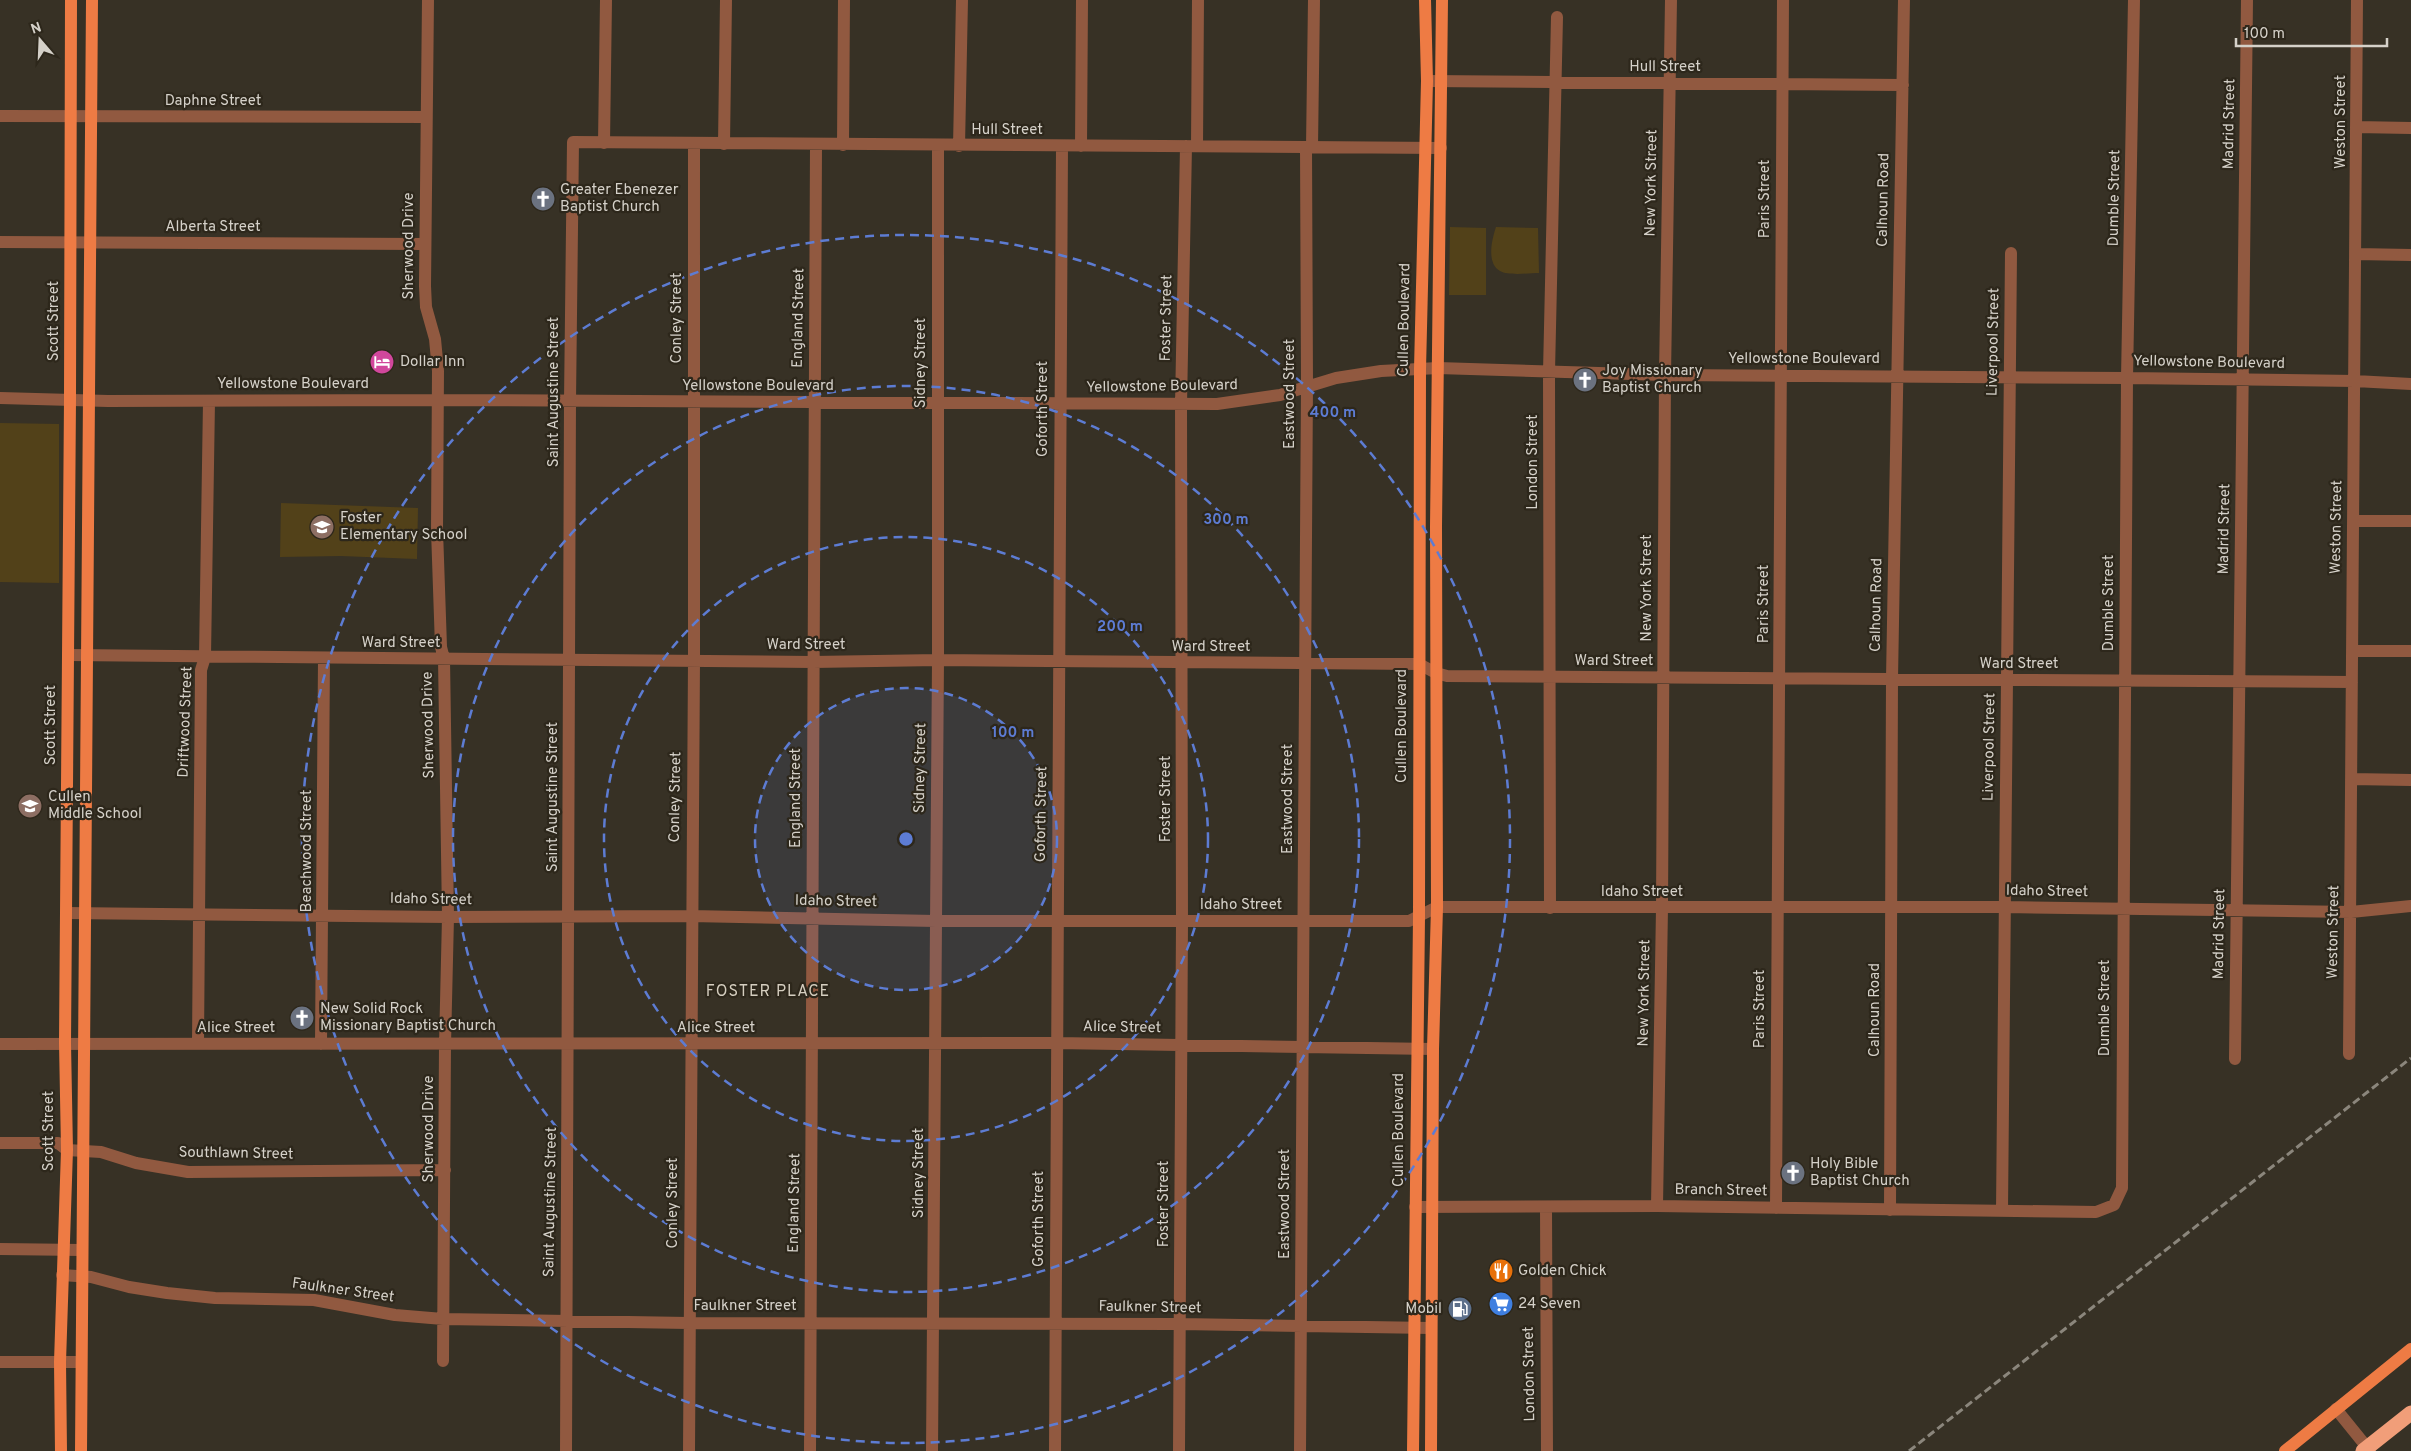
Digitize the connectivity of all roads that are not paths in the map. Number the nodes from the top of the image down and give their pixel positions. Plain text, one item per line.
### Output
1 (71, 0) edge
2 (92, 0) edge
3 (428, 0) edge
4 (606, 0) edge
5 (726, 0) edge
6 (844, 0) edge
7 (962, 0) edge
8 (1082, 0) edge
9 (1198, 0) edge
10 (1314, 0) edge
11 (1426, 0) edge
12 (1442, 0) edge
13 (1671, 0) edge
14 (1783, 0) edge
15 (1904, 0) edge
16 (2134, 0) edge
17 (2247, 0) edge
18 (2357, 0) edge
19 (1557, 16) dead end
20 (1427, 81) junction
21 (1442, 81) junction
22 (1555, 83) junction
23 (1670, 83) junction
24 (1782, 84) junction
25 (1903, 85) junction
26 (0, 116) edge
27 (72, 116) junction
28 (90, 116) junction
29 (426, 118) junction
30 (2356, 127) junction
31 (2411, 128) edge
32 (573, 142) joint
33 (604, 143) junction
34 (694, 144) junction
35 (724, 144) junction
36 (816, 145) junction
37 (843, 145) junction
38 (938, 146) junction
39 (958, 146) junction
40 (1081, 146) junction
41 (1192, 146) junction
42 (1062, 147) junction
43 (1309, 147) junction
44 (1425, 147) junction
45 (1441, 148) junction
46 (0, 242) edge
47 (70, 242) junction
48 (88, 242) junction
49 (426, 244) junction
50 (2012, 253) dead end
51 (2356, 254) junction
52 (2411, 255) edge
53 (1438, 368) junction
54 (1420, 369) junction
55 (1549, 372) junction
56 (1665, 374) junction
57 (1781, 376) junction
58 (1897, 376) junction
59 (2010, 378) junction
60 (2127, 378) junction
61 (2244, 380) junction
62 (2354, 380) junction
63 (2411, 384) edge
64 (1307, 386) junction
65 (0, 398) edge
66 (70, 399) junction
67 (89, 399) junction
68 (438, 400) junction
69 (209, 401) junction
70 (570, 401) junction
71 (693, 401) junction
72 (814, 403) junction
73 (937, 403) junction
74 (1059, 405) junction
75 (1181, 405) junction
76 (2354, 521) junction
77 (2411, 521) edge
78 (1421, 526) junction
79 (1436, 526) junction
80 (69, 554) junction
81 (88, 554) junction
82 (2352, 651) junction
83 (2411, 651) edge
84 (68, 656) junction
85 (87, 656) junction
86 (205, 657) junction
87 (324, 659) junction
88 (444, 659) junction
89 (570, 659) junction
90 (694, 660) junction
91 (938, 660) junction
92 (1060, 660) junction
93 (813, 662) junction
94 (1182, 663) junction
95 (1304, 663) junction
96 (1418, 664) junction
97 (1436, 673) junction
98 (1549, 676) junction
99 (1663, 677) junction
100 (1780, 678) junction
101 (1892, 679) junction
102 (2007, 680) junction
103 (2125, 680) junction
104 (2238, 681) junction
105 (2352, 682) junction
106 (2351, 779) junction
107 (2411, 780) edge
108 (1419, 792) junction
109 (1437, 792) junction
110 (2411, 906) edge
111 (1437, 907) junction
112 (2005, 907) junction
113 (1550, 908) junction
114 (1662, 908) junction
115 (1777, 908) junction
116 (1891, 908) junction
117 (2122, 910) junction
118 (2237, 910) junction
119 (2351, 912) junction
120 (66, 913) junction
121 (86, 913) junction
122 (200, 915) junction
123 (324, 915) junction
124 (691, 916) junction
125 (448, 917) junction
126 (568, 917) junction
127 (1419, 917) junction
128 (812, 918) junction
129 (1057, 920) junction
130 (935, 921) junction
131 (1182, 921) junction
132 (1304, 922) junction
133 (65, 1043) junction
134 (813, 1043) junction
135 (1057, 1043) junction
136 (0, 1044) edge
137 (85, 1044) junction
138 (198, 1044) junction
139 (321, 1044) junction
140 (445, 1044) junction
141 (569, 1044) junction
142 (691, 1044) junction
143 (936, 1044) junction
144 (1180, 1046) junction
145 (1302, 1047) junction
146 (1416, 1048) junction
147 (1432, 1048) junction
148 (2349, 1054) dead end
149 (2235, 1059) dead end
150 (0, 1143) edge
151 (67, 1150) junction
152 (84, 1152) junction
153 (445, 1170) junction
154 (2114, 1205) joint
155 (1432, 1206) junction
156 (1657, 1206) junction
157 (1415, 1207) junction
158 (1546, 1207) junction
159 (1776, 1208) junction
160 (1890, 1210) junction
161 (2002, 1211) junction
162 (0, 1249) edge
163 (62, 1249) junction
164 (81, 1250) junction
165 (62, 1274) junction
166 (81, 1275) junction
167 (443, 1319) junction
168 (566, 1322) junction
169 (688, 1323) junction
170 (810, 1323) junction
171 (934, 1323) junction
172 (1055, 1324) junction
173 (1180, 1324) junction
174 (1300, 1327) junction
175 (1414, 1328) junction
176 (1431, 1328) junction
177 (2411, 1350) edge
178 (443, 1361) dead end
179 (0, 1362) edge
180 (60, 1362) junction
181 (81, 1362) junction
182 (2336, 1409) junction
183 (2411, 1413) edge
184 (61, 1451) edge
185 (81, 1451) edge
186 (566, 1451) edge
187 (689, 1451) edge
188 (810, 1451) edge
189 (932, 1451) edge
190 (1055, 1451) edge
191 (1180, 1451) edge
192 (1300, 1451) edge
193 (1413, 1451) edge
194 (1431, 1451) edge
195 (1547, 1451) edge
196 (2285, 1451) edge
197 (2363, 1451) edge
198 (2370, 1451) edge

1 - 27 main road, Scott Street
2 - 28 main road
3 - 29 street, Sherwood Drive
4 - 33 street
5 - 35 street
6 - 37 street
7 - 39 street
8 - 40 street
9 - 41 street, Foster Street
10 - 43 street, Eastwood Street
11 - 20 main road, Cullen Boulevard
12 - 21 main road
13 - 23 street, New York Street
14 - 24 street, Paris Street
15 - 25 street, Calhoun Road
16 - 60 street, Dumble Street
17 - 61 street, Madrid Street
18 - 30 street, Weston Street
19 - 22 street, London Street
20 - 21 street, Hull Street
20 - 44 main road, Cullen Boulevard
21 - 22 street, Hull Street
21 - 45 main road
22 - 23 street, Hull Street
22 - 55 street, London Street
23 - 24 street, Hull Street
23 - 56 street, New York Street
24 - 25 street, Hull Street
24 - 57 street, Paris Street
25 - 58 street, Calhoun Road
26 - 27 street, Daphne Street
27 - 28 street, Daphne Street
27 - 47 main road, Scott Street
28 - 29 street, Daphne Street
28 - 48 main road
29 - 49 street, Sherwood Drive
30 - 31 street
30 - 51 street, Weston Street
32 - 33 street, Hull Street
32 - 70 street, Saint Augustine Street
33 - 34 street, Hull Street
34 - 35 street, Hull Street
34 - 71 street, Conley Street
35 - 36 street, Hull Street
36 - 37 street, Hull Street
36 - 72 street, England Street
37 - 38 street, Hull Street
38 - 39 street, Hull Street
38 - 73 street, Sidney Street
39 - 42 street, Hull Street
40 - 41 street, Hull Street
40 - 42 street, Hull Street
41 - 43 street, Hull Street
41 - 75 street, Foster Street
42 - 74 street, Goforth Street
43 - 44 street, Hull Street
43 - 64 street, Eastwood Street
44 - 45 street, Hull Street
44 - 54 main road, Cullen Boulevard
45 - 53 main road
46 - 47 street, Alberta Street
47 - 48 street, Alberta Street
47 - 66 main road, Scott Street
48 - 49 street, Alberta Street
48 - 67 main road
49 - 68 street, Sherwood Drive
50 - 59 street, Liverpool Street
51 - 52 street
51 - 62 street, Weston Street
53 - 54 street, Yellowstone Boulevard
53 - 55 street, Yellowstone Boulevard
53 - 79 main road
54 - 64 street, Yellowstone Boulevard
54 - 78 main road, Cullen Boulevard
55 - 56 street, Yellowstone Boulevard
55 - 98 street, London Street
56 - 57 street, Yellowstone Boulevard
56 - 99 street, New York Street
57 - 58 street, Yellowstone Boulevard
57 - 100 street, Paris Street
58 - 59 street, Yellowstone Boulevard
58 - 101 street, Calhoun Road
59 - 60 street, Yellowstone Boulevard
59 - 102 street, Liverpool Street
60 - 61 street, Yellowstone Boulevard
60 - 103 street, Dumble Street
61 - 62 street, Yellowstone Boulevard
61 - 104 street, Madrid Street
62 - 63 street, Yellowstone Boulevard
62 - 76 street, Weston Street
64 - 75 street, Yellowstone Boulevard
64 - 95 street, Eastwood Street
65 - 66 street, Yellowstone Boulevard
66 - 67 street, Yellowstone Boulevard
66 - 80 main road, Scott Street
67 - 69 street, Yellowstone Boulevard
67 - 81 main road
68 - 69 street, Yellowstone Boulevard
68 - 70 street, Yellowstone Boulevard
68 - 88 street, Sherwood Drive
69 - 86 street, Driftwood Street
70 - 71 street, Yellowstone Boulevard
70 - 89 street, Saint Augustine Street
71 - 72 street, Yellowstone Boulevard
71 - 90 street, Conley Street
72 - 73 street, Yellowstone Boulevard
72 - 93 street, England Street
73 - 74 street, Yellowstone Boulevard
73 - 91 street, Sidney Street
74 - 75 street, Yellowstone Boulevard
74 - 92 street, Goforth Street
75 - 94 street, Foster Street
76 - 77 street
76 - 82 street, Weston Street
78 - 79 main road
78 - 96 main road, Cullen Boulevard
79 - 97 main road
80 - 81 main road
80 - 84 main road, Scott Street
81 - 85 main road
82 - 83 street
82 - 105 street, Weston Street
84 - 85 street, Ward Street
84 - 120 main road, Scott Street
85 - 86 street, Ward Street
85 - 121 main road
86 - 87 street, Ward Street
86 - 122 street, Driftwood Street
87 - 88 street, Ward Street
87 - 123 street, Beachwood Street
88 - 89 street, Ward Street
88 - 125 street, Sherwood Drive
89 - 90 street, Ward Street
89 - 126 street, Saint Augustine Street
90 - 93 street, Ward Street
90 - 124 street, Conley Street
91 - 92 street, Ward Street
91 - 93 street, Ward Street
91 - 130 street, Sidney Street
92 - 94 street, Ward Street
92 - 129 street, Goforth Street
93 - 128 street, England Street
94 - 95 street, Ward Street
94 - 131 street, Foster Street
95 - 96 street, Ward Street
95 - 132 street, Eastwood Street
96 - 97 street, Ward Street
96 - 108 main road, Cullen Boulevard
97 - 98 street, Ward Street
97 - 109 main road
98 - 99 street, Ward Street
98 - 113 street, London Street
99 - 100 street, Ward Street
99 - 114 street, New York Street
100 - 101 street, Ward Street
100 - 115 street, Paris Street
101 - 102 street, Ward Street
101 - 116 street, Calhoun Road
102 - 103 street, Ward Street
102 - 112 street, Liverpool Street
103 - 104 street, Ward Street
103 - 117 street, Dumble Street
104 - 105 street, Ward Street
104 - 118 street, Madrid Street
105 - 106 street, Weston Street
106 - 107 street
106 - 119 street, Weston Street
108 - 109 main road
108 - 127 main road, Cullen Boulevard
109 - 111 main road
110 - 119 street, Idaho Street
111 - 113 street, Idaho Street
111 - 127 street, Idaho Street
111 - 147 main road
112 - 116 street, Idaho Street
112 - 117 street, Idaho Street
112 - 161 street, Liverpool Street
113 - 114 street, Idaho Street
114 - 115 street, Idaho Street
114 - 156 street, New York Street
115 - 116 street, Idaho Street
115 - 159 street, Paris Street
116 - 160 street, Calhoun Road
117 - 118 street, Idaho Street
117 - 154 street, Dumble Street
118 - 119 street, Idaho Street
118 - 149 street, Madrid Street
119 - 148 street, Weston Street
120 - 121 street, Idaho Street
120 - 133 main road, Scott Street
121 - 122 street, Idaho Street
121 - 137 main road
122 - 123 street, Idaho Street
122 - 138 street, Driftwood Street
123 - 125 street, Idaho Street
123 - 139 street, Beachwood Street
124 - 126 street, Idaho Street
124 - 128 street, Idaho Street
124 - 142 street, Conley Street
125 - 126 street, Idaho Street
125 - 140 street, Sherwood Drive
126 - 141 street, Saint Augustine Street
127 - 132 street, Idaho Street
127 - 146 main road, Cullen Boulevard
128 - 130 street, Idaho Street
128 - 134 street, England Street
129 - 130 street, Idaho Street
129 - 131 street, Idaho Street
129 - 135 street, Goforth Street
130 - 143 street, Sidney Street
131 - 132 street, Idaho Street
131 - 144 street, Foster Street
132 - 145 street, Eastwood Street
133 - 136 street, Alice Street
133 - 137 street, Alice Street
133 - 151 main road, Scott Street
134 - 142 street, Alice Street
134 - 143 street, Alice Street
134 - 170 street, England Street
135 - 143 street, Alice Street
135 - 144 street, Alice Street
135 - 172 street, Goforth Street
137 - 138 street, Alice Street
137 - 152 main road
138 - 139 street, Alice Street
139 - 140 street, Alice Street
140 - 141 street, Alice Street
140 - 153 street, Sherwood Drive
141 - 142 street, Alice Street
141 - 168 street, Saint Augustine Street
142 - 169 street, Conley Street
143 - 171 street, Sidney Street
144 - 145 street, Alice Street
144 - 173 street, Foster Street
145 - 146 street, Alice Street
145 - 174 street, Eastwood Street
146 - 147 street, Alice Street
146 - 157 main road, Cullen Boulevard
147 - 155 main road
150 - 151 street, Southlawn Street
151 - 152 street, Southlawn Street
151 - 163 main road, Scott Street
152 - 153 street, Southlawn Street
152 - 164 main road
153 - 167 street, Sherwood Drive
154 - 161 street, Branch Street
155 - 157 street, Branch Street
155 - 158 street, Branch Street
155 - 176 main road
156 - 158 street, Branch Street
156 - 159 street, Branch Street
157 - 175 main road, Cullen Boulevard
158 - 195 street, London Street
159 - 160 street, Branch Street
160 - 161 street, Branch Street
162 - 163 street
163 - 164 street
163 - 165 main road, Scott Street
164 - 166 main road
165 - 166 street, Faulkner Street
165 - 180 main road, Scott Street
166 - 167 street, Faulkner Street
166 - 181 main road
167 - 168 street, Faulkner Street
167 - 178 street, Sherwood Drive
168 - 169 street, Faulkner Street
168 - 186 street, Saint Augustine Street
169 - 170 street, Faulkner Street
169 - 187 street, Conley Street
170 - 171 street, Faulkner Street
170 - 188 street, England Street
171 - 172 street, Faulkner Street
171 - 189 street, Sidney Street
172 - 173 street, Faulkner Street
172 - 190 street, Goforth Street
173 - 174 street, Faulkner Street
173 - 191 street, Foster Street
174 - 175 street, Faulkner Street
174 - 192 street, Eastwood Street
175 - 176 street, Faulkner Street
175 - 193 main road, Cullen Boulevard
176 - 194 main road
177 - 182 main road
179 - 180 street
180 - 181 street
180 - 184 main road, Scott Street
181 - 185 main road
182 - 196 main road
182 - 198 street
183 - 197 highway

